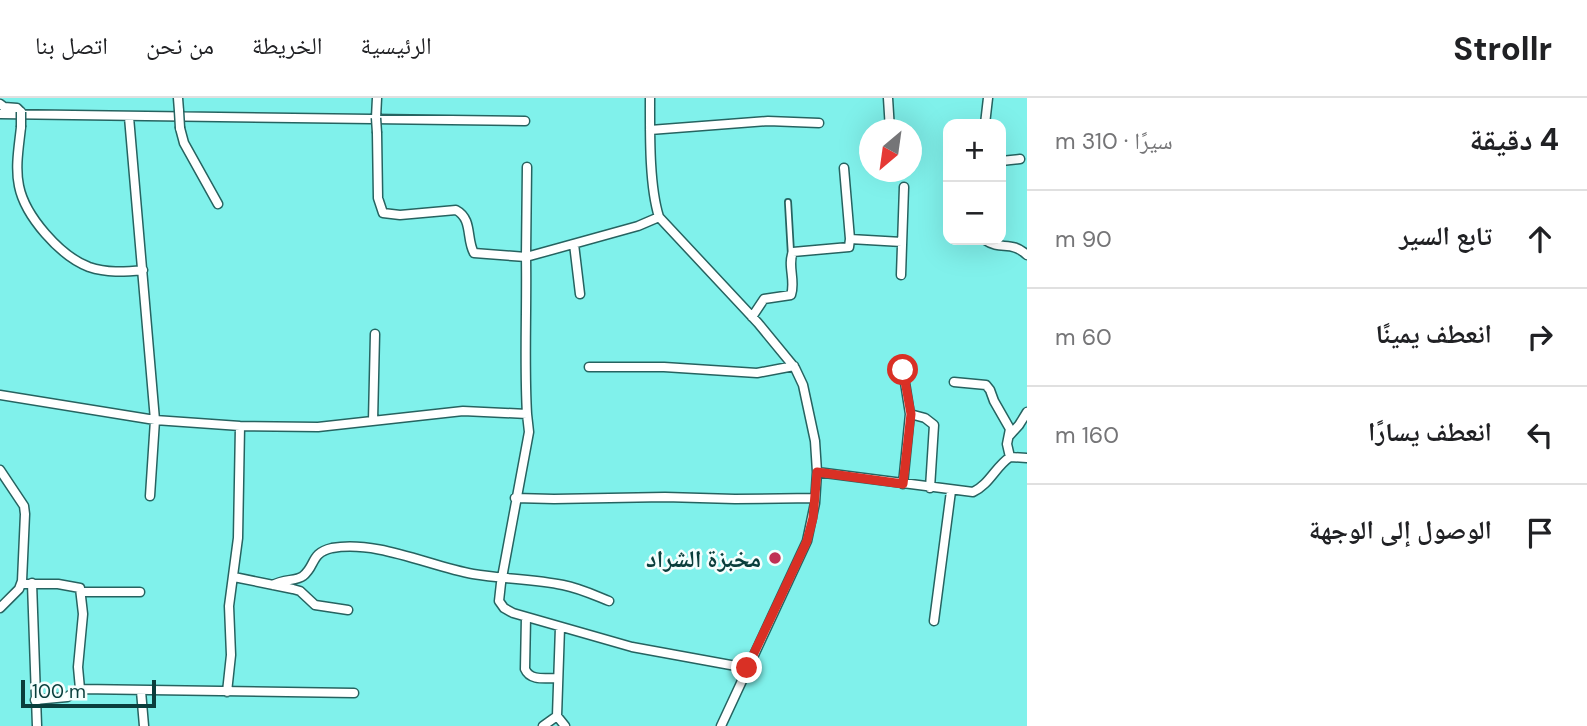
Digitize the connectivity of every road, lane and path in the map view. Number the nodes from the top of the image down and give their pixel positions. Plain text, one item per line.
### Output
1 (178, 98) edge
2 (377, 98) edge
3 (650, 98) edge
4 (888, 98) edge
5 (988, 98) edge
6 (0, 101) edge
7 (0, 114) edge
8 (129, 117) junction
9 (889, 119) edge
10 (986, 119) edge
11 (524, 121) dead end
12 (819, 123) dead end
13 (650, 130) junction
14 (1020, 159) dead end
15 (1006, 161) edge
16 (527, 167) dead end
17 (844, 168) dead end
18 (904, 187) dead end
19 (788, 202) dead end
20 (218, 204) dead end
21 (658, 213) junction
22 (850, 239) junction
23 (902, 242) junction
24 (574, 244) junction
25 (1000, 245) edge
26 (791, 255) junction
27 (1027, 255) edge
28 (526, 257) junction
29 (143, 270) junction
30 (901, 275) dead end
31 (580, 294) dead end
32 (754, 314) junction
33 (375, 334) dead end
34 (794, 366) junction
35 (589, 368) dead end
36 (903, 370) dead end
37 (954, 382) dead end
38 (0, 395) edge
39 (1027, 412) edge
40 (527, 414) junction
41 (911, 414) junction
42 (155, 420) junction
43 (373, 421) junction
44 (240, 426) junction
45 (1009, 436) junction
46 (1010, 457) junction
47 (1027, 458) edge
48 (0, 470) edge
49 (817, 472) junction
50 (903, 484) junction
51 (930, 488) junction
52 (951, 491) junction
53 (150, 496) dead end
54 (515, 498) junction
55 (815, 498) junction
56 (234, 577) junction
57 (502, 577) junction
58 (32, 583) junction
59 (21, 584) junction
60 (273, 585) junction
61 (82, 592) junction
62 (140, 592) dead end
63 (609, 601) dead end
64 (0, 608) edge
65 (348, 610) dead end
66 (526, 617) junction
67 (934, 621) dead end
68 (560, 627) junction
69 (747, 668) junction
70 (557, 678) junction
71 (80, 689) junction
72 (141, 691) junction
73 (227, 692) junction
74 (354, 693) dead end
75 (35, 700) junction
76 (557, 716) junction
77 (37, 726) edge
78 (144, 726) edge
79 (543, 726) edge
80 (565, 726) edge
81 (721, 726) edge

1 - 20 street, bridge
2 - 28 street, bridge
3 - 13 street
4 - 9 street
5 - 10 street
6 - 29 street, bridge
7 - 8 street
8 - 11 street
8 - 29 street
12 - 13 street
13 - 21 street
14 - 15 street
16 - 28 street
17 - 22 street
18 - 23 street
19 - 26 lane
21 - 24 street
21 - 32 street
22 - 23 street
22 - 26 street
23 - 30 street
24 - 28 street
24 - 31 street
25 - 27 street
26 - 32 street
28 - 40 street
29 - 42 street
32 - 34 street
33 - 43 street
34 - 35 street
34 - 49 street
36 - 41 street
37 - 45 street
38 - 42 street
39 - 45 street
40 - 43 street
40 - 54 street
41 - 50 street
41 - 51 street
42 - 44 street
42 - 53 street
43 - 44 street
44 - 56 street
45 - 46 street
46 - 47 street
46 - 52 street
48 - 59 street
49 - 50 street
49 - 55 street
50 - 51 street
51 - 52 street
52 - 67 street
54 - 55 street
54 - 57 street
55 - 69 street
56 - 60 street
56 - 73 street
57 - 60 street
57 - 63 street
57 - 66 street
58 - 59 street
58 - 61 street
58 - 75 street
59 - 64 street
60 - 65 street
61 - 62 street
61 - 71 street
66 - 68 street
66 - 70 street
68 - 69 street
68 - 70 street
69 - 81 street
70 - 76 street
71 - 72 street
71 - 75 street
72 - 73 street
72 - 78 street
73 - 74 street
75 - 77 street
76 - 79 street
76 - 80 street

